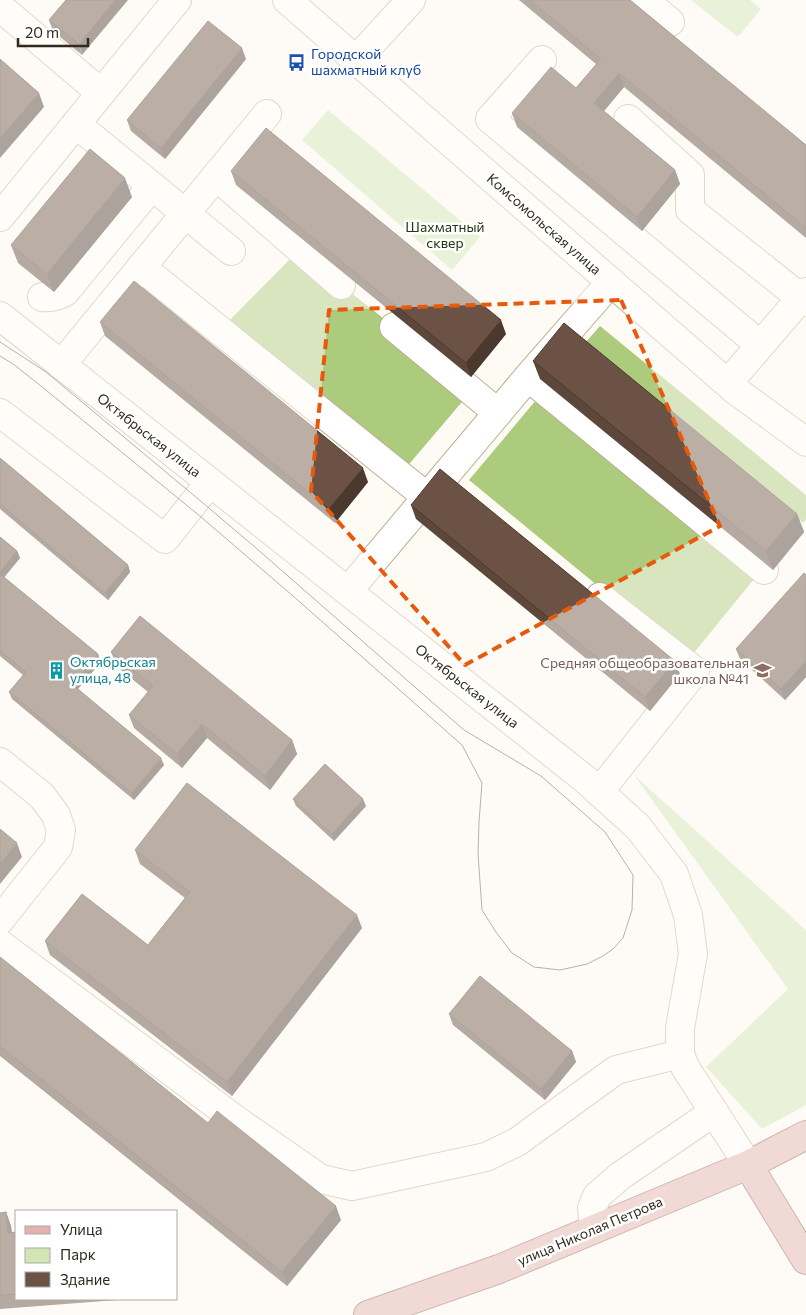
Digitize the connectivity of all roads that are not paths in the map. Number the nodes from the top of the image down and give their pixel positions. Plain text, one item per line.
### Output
1 (177, 0) edge
2 (287, 0) edge
3 (411, 0) edge
4 (644, 0) edge
5 (0, 7) edge
6 (670, 22) dead end
7 (356, 60) junction
8 (542, 60) dead end
9 (102, 93) junction
10 (267, 114) dead end
11 (628, 118) dead end
12 (76, 124) junction
13 (216, 176) junction
14 (152, 186) junction
15 (185, 214) junction
16 (0, 217) edge
17 (231, 250) dead end
18 (141, 267) junction
19 (611, 282) junction
20 (341, 285) dead end
21 (42, 297) edge
22 (804, 297) edge
23 (0, 316) edge
24 (394, 327) edge
25 (760, 345) junction
26 (61, 365) junction
27 (528, 377) junction
28 (728, 382) junction
29 (0, 413) edge
30 (498, 413) junction
31 (806, 442) edge
32 (210, 482) junction
33 (427, 497) junction
34 (764, 570) edge
35 (348, 591) junction
36 (600, 597) edge
37 (0, 762) edge
38 (599, 792) junction
39 (0, 920) edge
40 (0, 944) edge
41 (680, 1054) junction
42 (714, 1112) junction
43 (806, 1135) edge
44 (748, 1165) junction
45 (594, 1229) junction
46 (806, 1260) edge
47 (368, 1315) edge

1 - 9 street
2 - 7 street, Комсомольская улица
3 - 7 street
4 - 6 street
5 - 9 street
7 - 19 street, Комсомольская улица
8 - 25 street
9 - 12 street
10 - 13 street
11 - 22 street
12 - 14 street
12 - 16 street
13 - 15 street
13 - 20 street
14 - 15 street
14 - 21 street
15 - 17 street
15 - 18 street
18 - 26 street
18 - 33 street
19 - 27 street
19 - 28 street, Комсомольская улица
22 - 25 street
23 - 26 street, Октябрьская улица
24 - 30 street
25 - 28 street
26 - 32 street, Октябрьская улица
27 - 30 street
27 - 34 street
28 - 31 street, Комсомольская улица
29 - 32 street
30 - 33 street
32 - 35 street, Октябрьская улица
33 - 35 street
35 - 38 street, Октябрьская улица
36 - 38 street
37 - 39 street
38 - 41 street, Октябрьская улица
40 - 41 street
41 - 42 street, Октябрьская улица
42 - 44 street, Октябрьская улица
42 - 45 street
43 - 44 main road, улица Николая Петрова
44 - 45 main road, улица Николая Петрова
44 - 46 main road
45 - 47 main road, улица Николая Петрова

